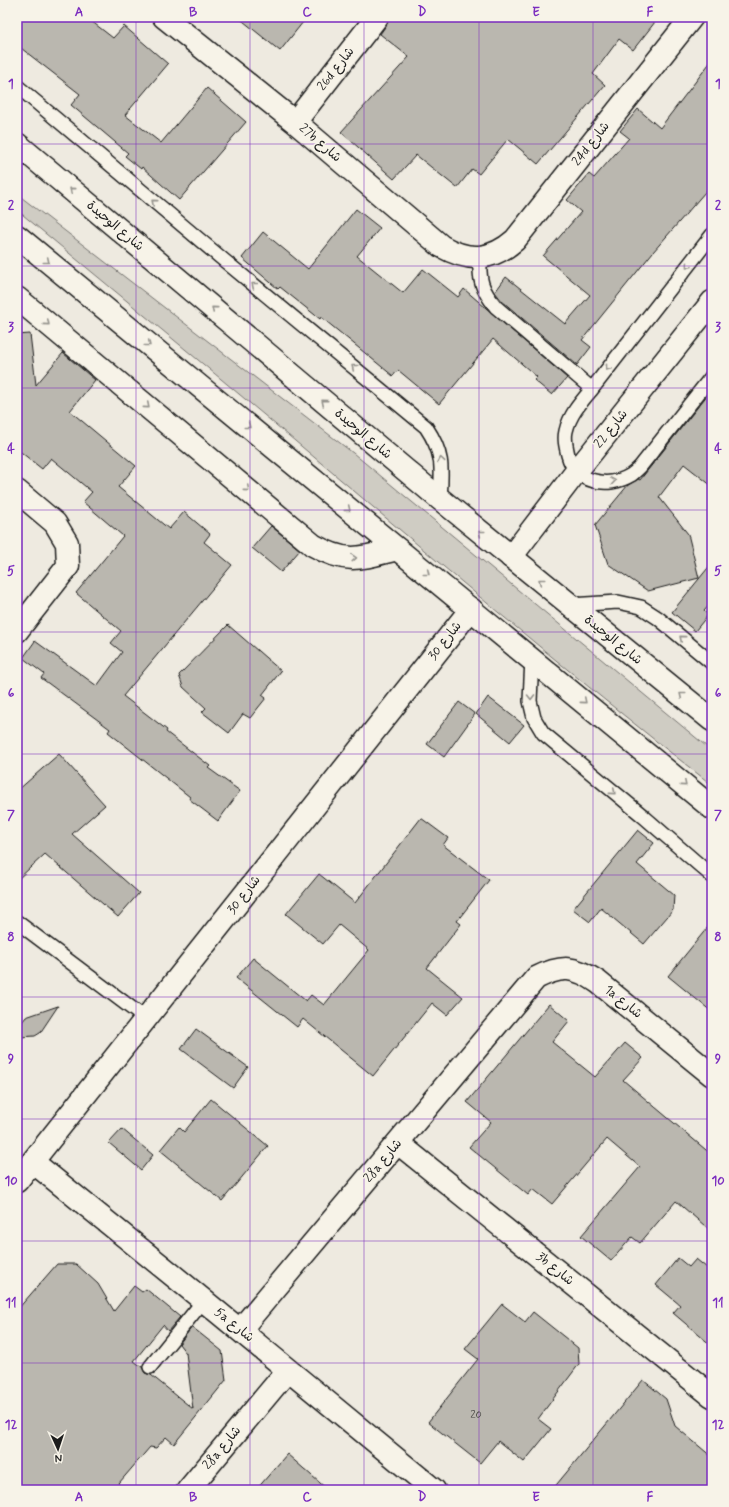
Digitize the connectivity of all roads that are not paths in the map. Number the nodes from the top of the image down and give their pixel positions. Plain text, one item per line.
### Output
1 (164, 17) edge
2 (376, 17) edge
3 (692, 17) edge
4 (17, 86) edge
5 (295, 122) junction
6 (17, 144) edge
7 (17, 162) edge
8 (40, 163) junction
9 (712, 235) edge
10 (17, 236) edge
11 (480, 257) junction
12 (17, 298) edge
13 (712, 302) edge
14 (712, 376) edge
15 (592, 389) junction
16 (576, 472) junction
17 (17, 491) edge
18 (440, 499) junction
19 (397, 549) junction
20 (511, 557) junction
21 (570, 605) junction
22 (471, 608) junction
23 (17, 631) edge
24 (532, 658) junction
25 (712, 663) edge
26 (712, 720) edge
27 (712, 808) edge
28 (712, 876) edge
29 (17, 922) edge
30 (525, 990) joint
31 (146, 1019) junction
32 (712, 1075) edge
33 (398, 1143) junction
34 (33, 1162) junction
35 (17, 1181) edge
36 (204, 1300) junction
37 (240, 1330) junction
38 (150, 1367) dead end
39 (288, 1370) junction
40 (712, 1396) edge
41 (188, 1490) edge
42 (434, 1490) edge

1 - 5 street, 27b شارع
2 - 5 street, 26d شارع
3 - 11 street, 24d شارع
18 -> 4 lane
5 - 11 street, 27b شارع
6 - 8 street, شارع الوحيدة
7 - 8 street
18 -> 8 street, شارع الوحيدة
9 -> 15 lane
10 -> 19 street
11 - 15 lane
12 -> 19 street
13 - 16 street, شارع 22
16 -> 14 lane
15 - 16 lane
16 - 20 street, شارع 22
17 - 23 street
20 -> 18 street, شارع الوحيدة
19 -> 22 street
21 -> 20 street, شارع الوحيدة
25 -> 21 lane
26 -> 21 street, شارع الوحيدة
22 - 24 street
22 - 31 street, شارع 30
24 -> 27 street
24 -> 28 lane
29 - 31 lane
30 - 32 street, 1a شارع
30 - 33 street, 28a شارع
31 - 34 street, شارع 30
33 - 37 street, 28a شارع
33 - 40 street, 3b شارع
34 - 35 street, شارع 30
34 - 36 street, 5a شارع
36 - 37 street, 5a شارع
36 - 38 lane
37 - 39 street, 5a شارع
39 - 41 street, 28a شارع
39 - 42 street, 5a شارع

